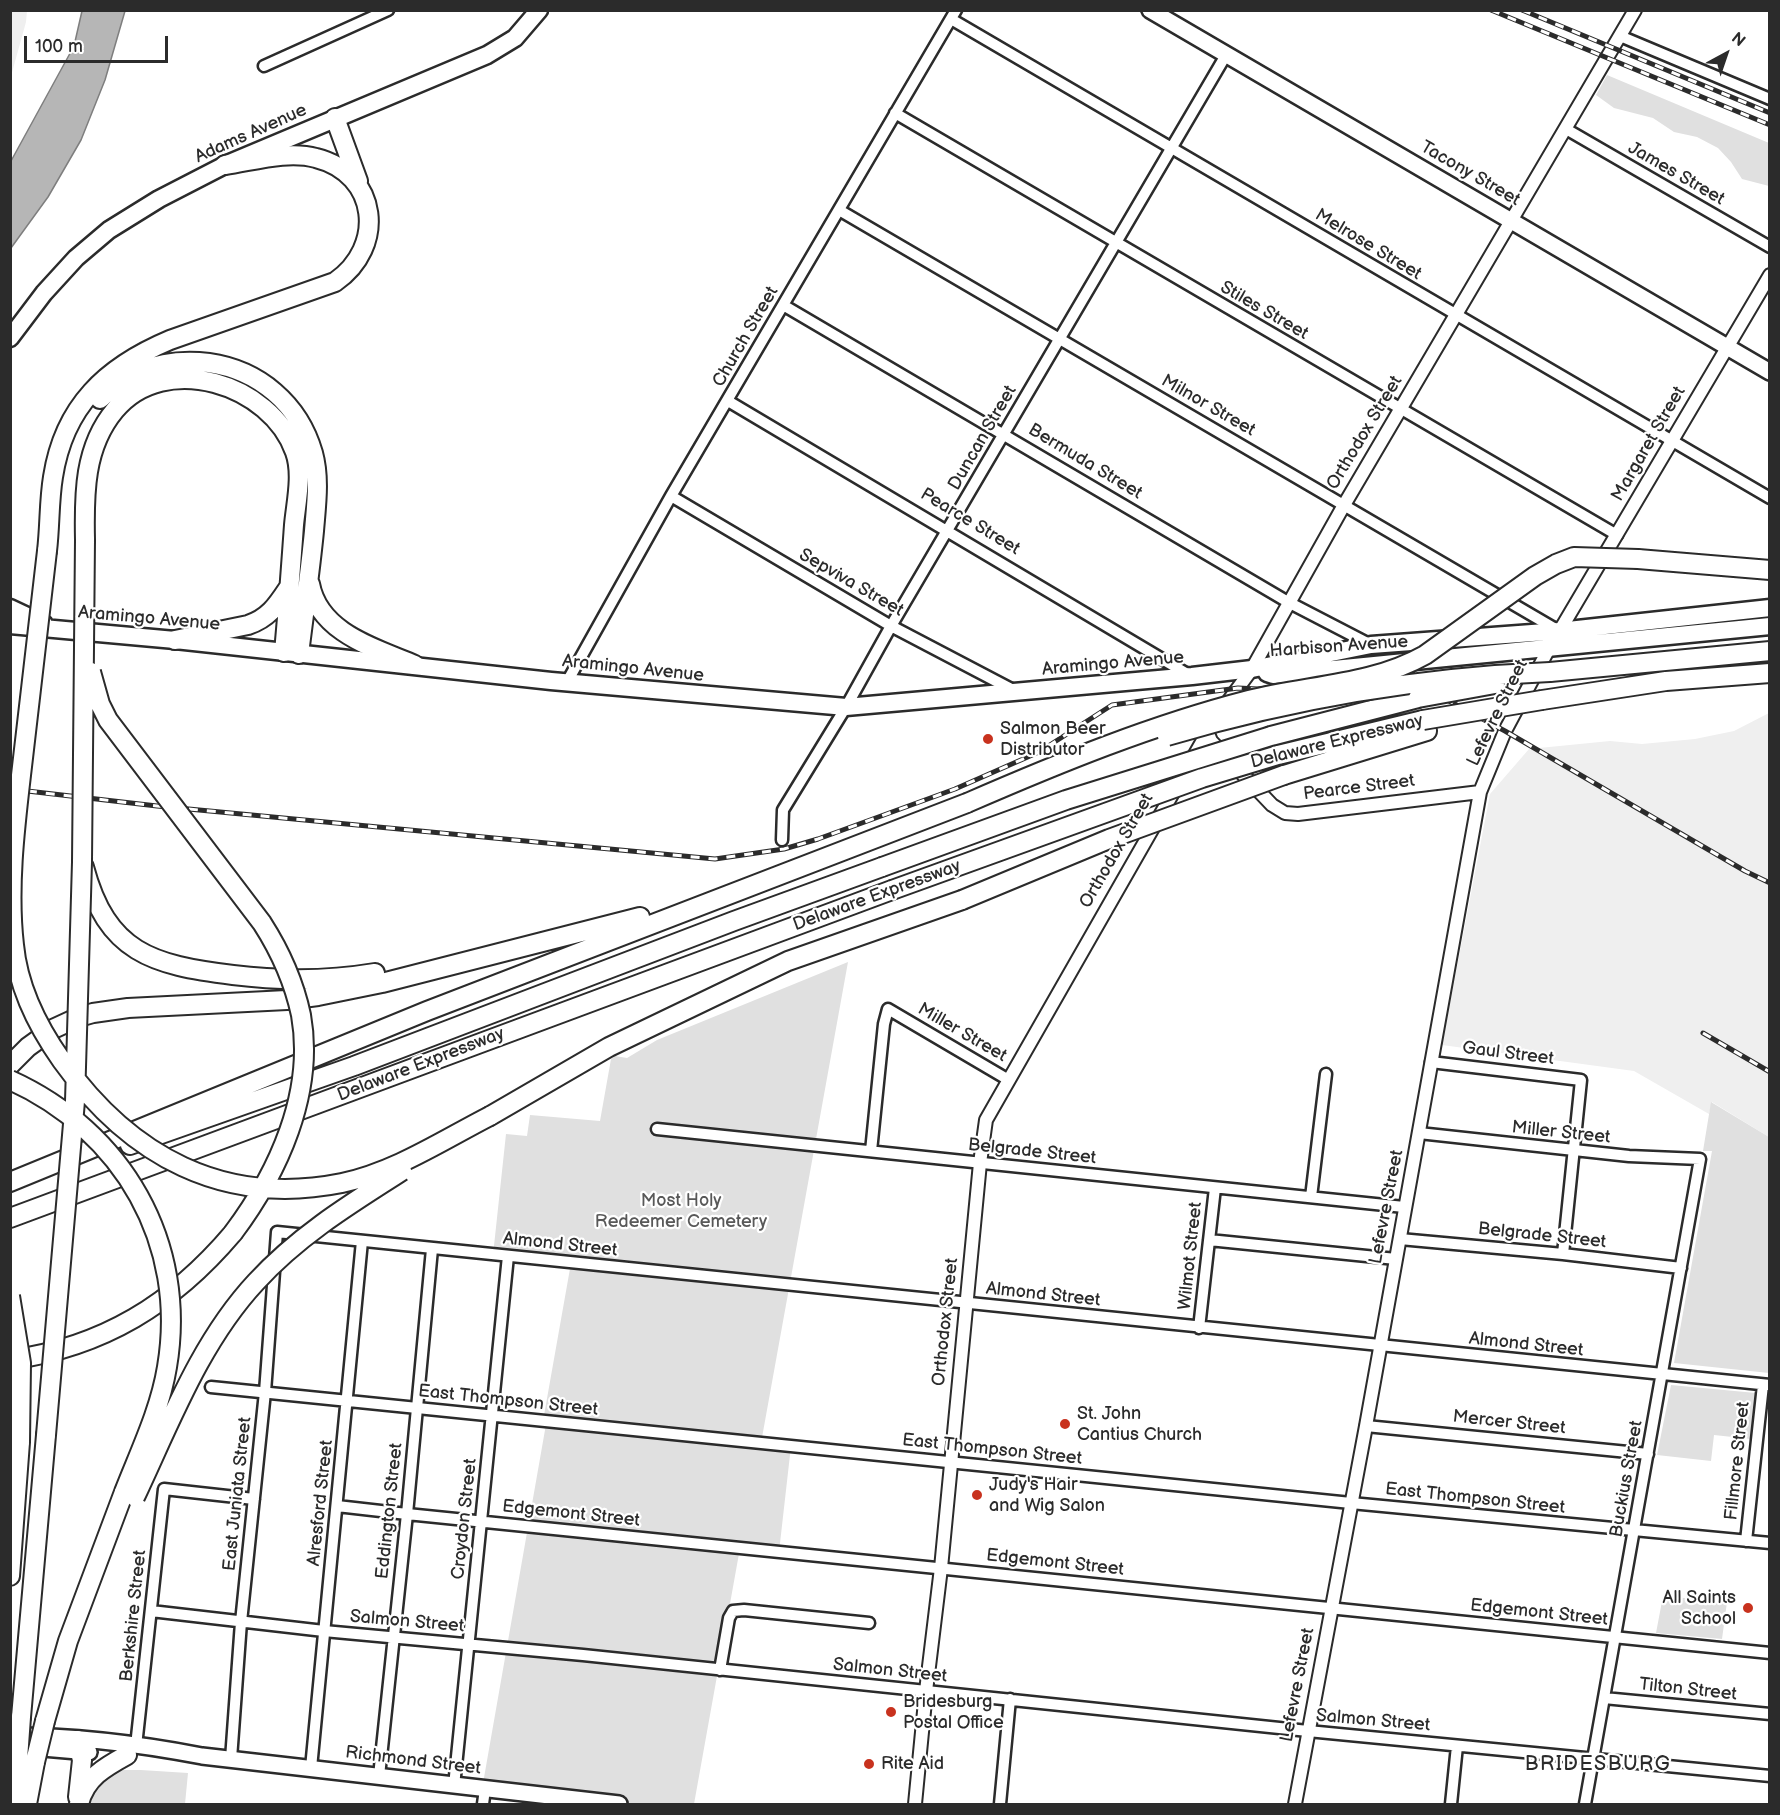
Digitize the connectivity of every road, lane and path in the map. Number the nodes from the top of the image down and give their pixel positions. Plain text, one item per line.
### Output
1 (388, 10) edge
2 (539, 10) edge
3 (1150, 10) edge
4 (1635, 10) edge
5 (953, 15) edge
6 (1620, 36) junction
7 (1226, 55) junction
8 (264, 66) dead end
9 (1770, 99) edge
10 (895, 113) junction
11 (335, 118) junction
12 (1566, 129) junction
13 (1171, 147) junction
14 (225, 165) junction
15 (361, 189) junction
16 (839, 210) junction
17 (1511, 220) junction
18 (1115, 243) junction
19 (1770, 247) edge
20 (1770, 275) edge
21 (783, 305) junction
22 (1455, 315) junction
23 (10, 338) edge
24 (1060, 338) junction
25 (1728, 347) junction
26 (1770, 372) edge
27 (728, 401) junction
28 (1401, 410) junction
29 (1005, 434) junction
30 (1671, 439) junction
31 (671, 496) junction
32 (1770, 498) edge
33 (1344, 505) junction
34 (51, 520) junction
35 (949, 530) junction
36 (1617, 535) junction
37 (1770, 570) edge
38 (309, 578) junction
39 (290, 586) junction
40 (1288, 602) junction
41 (10, 608) edge
42 (1770, 608) edge
43 (10, 625) edge
44 (891, 626) junction
45 (1770, 626) edge
46 (56, 630) junction
47 (1555, 639) junction
48 (175, 640) junction
49 (1371, 645) junction
50 (85, 650) junction
51 (1770, 651) edge
52 (291, 653) junction
53 (415, 665) junction
54 (1252, 669) junction
55 (1550, 672) junction
56 (1770, 673) edge
57 (1192, 676) junction
58 (567, 682) junction
59 (1018, 693) junction
60 (846, 707) junction
61 (1425, 726) junction
62 (1207, 730) junction
63 (1480, 792) junction
64 (967, 803) junction
65 (17, 814) junction
66 (10, 835) edge
67 (782, 840) dead end
68 (82, 862) junction
69 (779, 875) junction
70 (479, 958) junction
71 (1431, 1062) junction
72 (10, 1065) edge
73 (1326, 1074) dead end
74 (1007, 1079) junction
75 (10, 1080) edge
76 (490, 1116) junction
77 (657, 1129) dead end
78 (1419, 1133) junction
79 (872, 1151) junction
80 (1573, 1151) junction
81 (1700, 1159) joint
82 (980, 1163) junction
83 (10, 1182) edge
84 (10, 1188) edge
85 (1215, 1188) junction
86 (1311, 1197) junction
87 (1404, 1207) junction
88 (10, 1218) edge
89 (277, 1232) joint
90 (1400, 1239) junction
91 (1209, 1240) junction
92 (362, 1241) junction
93 (432, 1248) junction
94 (1563, 1254) junction
95 (508, 1256) junction
96 (1396, 1259) junction
97 (1681, 1268) junction
98 (10, 1296) edge
99 (966, 1304) junction
100 (1199, 1328) junction
101 (1380, 1346) junction
102 (10, 1360) edge
103 (1662, 1376) junction
104 (1766, 1385) edge
105 (211, 1386) dead end
106 (265, 1392) junction
107 (348, 1401) junction
108 (417, 1408) junction
109 (493, 1416) junction
110 (1366, 1426) junction
111 (1648, 1454) junction
112 (950, 1462) junction
113 (130, 1495) junction
114 (254, 1499) junction
115 (1351, 1503) junction
116 (337, 1506) junction
117 (407, 1514) junction
118 (481, 1522) junction
119 (1634, 1531) junction
120 (1746, 1541) junction
121 (1770, 1543) edge
122 (940, 1568) junction
123 (10, 1576) edge
124 (1331, 1607) junction
125 (151, 1611) junction
126 (241, 1622) junction
127 (869, 1623) dead end
128 (324, 1631) junction
129 (394, 1638) junction
130 (1615, 1638) junction
131 (468, 1644) junction
132 (1770, 1653) edge
133 (720, 1670) junction
134 (926, 1691) junction
135 (1604, 1698) junction
136 (1010, 1700) junction
137 (1770, 1714) edge
138 (1308, 1731) junction
139 (10, 1738) edge
140 (79, 1745) junction
141 (1457, 1746) junction
142 (132, 1751) junction
143 (231, 1759) junction
144 (1593, 1759) junction
145 (27, 1760) junction
146 (311, 1768) junction
147 (379, 1776) junction
148 (1770, 1776) edge
149 (454, 1786) junction
150 (484, 1797) edge
151 (570, 1802) edge
152 (15, 1804) edge
153 (27, 1804) edge
154 (78, 1804) edge
155 (619, 1804) edge
156 (915, 1804) edge
157 (1000, 1804) edge
158 (1295, 1804) edge
159 (1451, 1804) edge
160 (1585, 1804) edge

1 - 8 street
2 - 11 main road, Adams Avenue
3 - 7 main road, Tacony Street
4 - 6 street, Orthodox Street
5 - 10 street, Church Street
5 - 13 street, Melrose Street
6 - 9 street
6 - 12 street, Orthodox Street
7 - 13 street, Duncan Street
7 - 17 main road, Tacony Street
10 - 16 street, Church Street
10 - 18 street, Stiles Street
11 - 14 main road, Adams Avenue
11 - 15 highway
12 - 17 street, Orthodox Street
12 - 19 street, James Street
13 - 18 street, Duncan Street
13 - 22 street, Melrose Street
14 - 15 highway
14 - 23 main road, Adams Avenue
15 - 34 highway
16 - 21 street, Church Street
16 - 24 street, Milnor Street
17 - 22 street, Orthodox Street
17 - 25 main road, Tacony Street
18 - 24 street, Duncan Street
18 - 28 street, Stiles Street
20 - 25 street, Margaret Street
21 - 27 street, Church Street
21 - 29 street, Bermuda Street
22 - 28 street, Orthodox Street
22 - 30 street, Melrose Street
24 - 29 street, Duncan Street
24 - 33 street, Milnor Street
25 - 26 main road, Tacony Street
25 - 30 street, Margaret Street
27 - 31 street, Church Street
27 - 35 street, Pearce Street
28 - 33 street, Orthodox Street
28 - 36 street, Stiles Street
29 - 35 street, Duncan Street
29 - 40 street, Bermuda Street
30 - 32 street, Melrose Street
30 - 36 street, Margaret Street
31 - 44 street, Sepviva Street
31 - 58 street, Church Street
33 - 40 street, Orthodox Street
33 - 47 street, Milnor Street
34 - 38 highway
34 - 65 highway, bridge
35 - 44 street, Duncan Street
35 - 57 street, Pearce Street
36 - 47 street, Margaret Street
37 - 64 highway, bridge
38 - 52 highway
38 - 53 highway
39 - 48 highway
39 - 50 highway, bridge
39 - 52 highway
40 - 49 street, Bermuda Street
40 - 54 street, Orthodox Street
41 - 46 main road
42 - 47 main road, Harbison Avenue
43 - 46 main road, Aramingo Avenue
44 - 59 street, Sepviva Street
44 - 60 street, Duncan Street
45 - 47 main road, Harbison Avenue
46 - 48 main road, Aramingo Avenue
47 - 49 main road, Harbison Avenue
47 - 54 main road, Harbison Avenue
47 - 63 street, Lefevre Street
48 - 52 main road, Aramingo Avenue
49 - 54 main road, Harbison Avenue
50 - 68 highway, bridge
50 - 102 highway, bridge
51 - 55 highway, Delaware Expressway
52 - 53 main road, Aramingo Avenue
53 - 58 main road, Aramingo Avenue
54 - 57 main road, Aramingo Avenue
54 - 62 street, Orthodox Street
55 - 64 highway, bridge
55 - 84 highway, Delaware Expressway, bridge
56 - 61 highway, bridge
57 - 59 main road, Aramingo Avenue
58 - 60 main road, Aramingo Avenue
59 - 60 main road, Aramingo Avenue
60 - 67 street, Duncan Street
61 - 76 highway, bridge
61 - 88 highway, Delaware Expressway, bridge
62 - 63 street, Pearce Street
62 - 74 street, Orthodox Street
63 - 71 street, Lefevre Street
64 - 69 highway
65 - 66 highway, bridge
65 - 76 highway, bridge
68 - 70 highway
68 - 145 highway, bridge
69 - 70 highway
69 - 83 highway
70 - 72 highway, bridge
71 - 78 street, Lefevre Street
71 - 80 street, Gaul Street
73 - 86 street
74 - 79 street, Miller Street
74 - 82 street, Orthodox Street
75 - 113 highway, bridge
76 - 113 highway, bridge
77 - 79 street, Belgrade Street
78 - 80 street, Miller Street
78 - 87 street, Lefevre Street
79 - 82 street, Belgrade Street
80 - 81 street, Miller Street
80 - 94 street
81 - 97 street, Buckius Street
82 - 85 street, Belgrade Street
82 - 99 street, Orthodox Street
85 - 86 street, Belgrade Street
85 - 91 street, Wilmot Street
86 - 87 street, Belgrade Street
87 - 90 street, Lefevre Street
89 - 92 street, Almond Street
89 - 106 street, East Juniata Street
90 - 94 street, Belgrade Street
90 - 96 street, Lefevre Street
91 - 96 street
91 - 100 street, Wilmot Street
92 - 93 street, Almond Street
92 - 107 street, Alresford Street
93 - 95 street, Almond Street
93 - 108 street, Eddington Street
94 - 97 street, Belgrade Street
95 - 99 street, Almond Street
95 - 109 street, Croydon Street
96 - 101 street, Lefevre Street
97 - 103 street, Buckius Street
98 - 123 highway, bridge
99 - 100 street, Almond Street
99 - 112 street, Orthodox Street
100 - 101 street, Almond Street
101 - 103 street, Almond Street
101 - 110 street, Lefevre Street
103 - 104 street, Almond Street
103 - 111 street, Buckius Street
104 - 120 street, Fillmore Street
105 - 106 street, East Thompson Street
106 - 107 street, East Thompson Street
106 - 114 street, East Juniata Street
107 - 108 street, East Thompson Street
107 - 116 street, Alresford Street
108 - 109 street, East Thompson Street
108 - 117 street, Eddington Street
109 - 112 street, East Thompson Street
109 - 118 street, Croydon Street
110 - 111 street, Mercer Street
110 - 115 street, Lefevre Street
111 - 119 street, Buckius Street
112 - 115 street, East Thompson Street
112 - 122 street, Orthodox Street
113 - 145 highway, bridge
114 - 125 street, Berkshire Street
114 - 126 street, East Juniata Street
115 - 119 street, East Thompson Street
115 - 124 street, Lefevre Street
116 - 117 street, Edgemont Street
116 - 128 street, Alresford Street
117 - 118 street, Edgemont Street
117 - 129 street, Eddington Street
118 - 122 street, Edgemont Street
118 - 131 street, Croydon Street
119 - 120 street, East Thompson Street
119 - 130 street, Buckius Street
120 - 121 street, East Thompson Street
122 - 124 street, Edgemont Street
122 - 134 street, Orthodox Street
124 - 130 street, Edgemont Street
124 - 138 street, Lefevre Street
125 - 126 street, Salmon Street
125 - 142 street, Berkshire Street
126 - 128 street, Salmon Street
126 - 143 street, East Juniata Street
127 - 133 street
128 - 129 street, Salmon Street
128 - 146 street, Alresford Street
129 - 131 street, Salmon Street
129 - 147 street, Eddington Street
130 - 132 street, Edgemont Street
130 - 135 street, Buckius Street
131 - 133 street, Salmon Street
131 - 149 street, Croydon Street
133 - 134 street, Salmon Street
134 - 136 street, Salmon Street
134 - 156 street, Orthodox Street
135 - 137 street, Tilton Street
135 - 144 street, Buckius Street
136 - 138 street, Salmon Street
136 - 157 street
138 - 141 street, Salmon Street
138 - 158 street, Lefevre Street
139 - 140 main road, Richmond Street
140 - 142 main road, Richmond Street
140 - 154 highway
141 - 144 street, Salmon Street
141 - 159 street
142 - 143 main road, Richmond Street
142 - 154 highway
143 - 146 main road, Richmond Street
144 - 148 street, Salmon Street
144 - 160 street, Buckius Street
145 - 152 highway
145 - 153 highway
146 - 147 main road, Richmond Street
147 - 149 main road, Richmond Street
149 - 150 main road, Richmond Street
150 - 151 main road, Richmond Street
151 - 155 main road, Richmond Street

